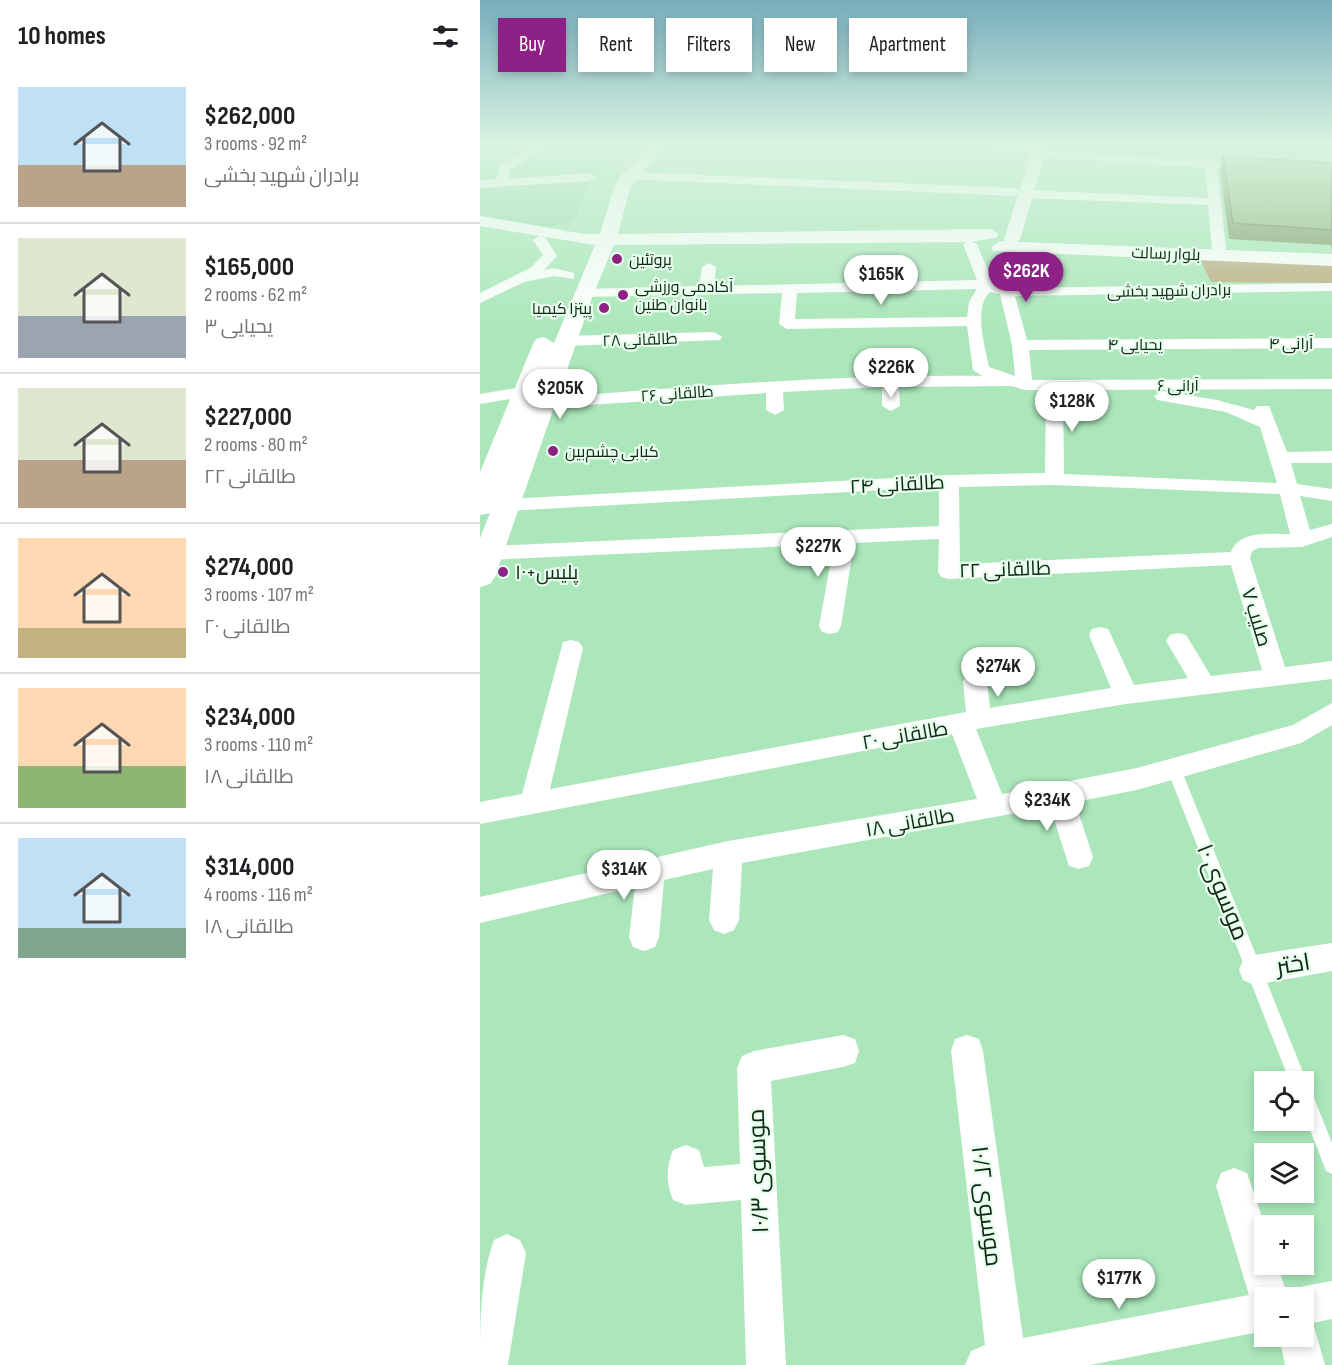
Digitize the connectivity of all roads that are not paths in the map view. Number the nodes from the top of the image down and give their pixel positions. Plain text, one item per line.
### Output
1 (600, 207) edge
2 (612, 207) edge
3 (1014, 207) edge
4 (1216, 207) edge
5 (595, 217) junction
6 (480, 221) edge
7 (480, 230) edge
8 (544, 237) junction
9 (998, 240) junction
10 (593, 244) junction
11 (970, 244) junction
12 (1219, 249) junction
13 (1332, 255) edge
14 (1332, 260) edge
15 (709, 267) dead end
16 (576, 285) junction
17 (987, 285) junction
18 (505, 287) junction
19 (1332, 287) edge
20 (790, 288) junction
21 (706, 290) junction
22 (1006, 292) junction
23 (480, 299) edge
24 (565, 317) junction
25 (975, 321) junction
26 (714, 337) dead end
27 (566, 341) junction
28 (1251, 343) joint
29 (1332, 343) edge
30 (1020, 345) junction
31 (981, 370) junction
32 (954, 379) junction
33 (890, 381) junction
34 (1016, 383) junction
35 (1332, 384) edge
36 (1255, 385) junction
37 (1055, 386) junction
38 (1106, 386) junction
39 (774, 387) junction
40 (687, 392) junction
41 (533, 397) junction
42 (480, 399) edge
43 (891, 406) dead end
44 (684, 410) dead end
45 (775, 410) dead end
46 (1268, 424) junction
47 (1332, 457) edge
48 (1280, 458) junction
49 (486, 477) edge
50 (1054, 479) junction
51 (949, 481) junction
52 (1288, 489) junction
53 (1332, 495) edge
54 (506, 505) junction
55 (480, 507) edge
56 (1332, 530) edge
57 (948, 532) junction
58 (845, 537) junction
59 (1302, 540) junction
60 (489, 553) junction
61 (1239, 558) junction
62 (480, 577) edge
63 (830, 626) dead end
64 (1101, 635) dead end
65 (1178, 641) dead end
66 (571, 648) dead end
67 (1332, 670) edge
68 (1276, 675) junction
69 (975, 681) dead end
70 (1204, 685) junction
71 (1126, 695) junction
72 (1332, 712) edge
73 (970, 722) junction
74 (1174, 769) junction
75 (1059, 794) junction
76 (533, 803) junction
77 (994, 807) junction
78 (480, 813) edge
79 (728, 853) junction
80 (1079, 857) dead end
81 (651, 871) junction
82 (480, 910) edge
83 (724, 920) dead end
84 (644, 937) dead end
85 (1332, 957) edge
86 (1254, 970) junction
87 (843, 1051) dead end
88 (967, 1051) dead end
89 (1295, 1071) edge
90 (1314, 1119) edge
91 (686, 1163) dead end
92 (1332, 1165) edge
93 (759, 1180) junction
94 (1234, 1186) dead end
95 (507, 1253) dead end
96 (1266, 1287) edge
97 (1332, 1300) edge
98 (1314, 1303) edge
99 (1254, 1314) edge
100 (1301, 1347) edge
101 (999, 1364) edge
102 (488, 1365) edge
103 (766, 1365) edge
104 (1305, 1365) edge

1 - 5 main road
2 - 10 main road
3 - 9 street
4 - 12 street
5 - 8 main road
5 - 10 main road
6 - 8 main road
7 - 8 main road
8 - 10 main road
8 - 18 street
9 - 10 main road, بلوار رسالت
9 - 11 main road, بلوار رسالت
9 - 12 main road, بلوار رسالت
9 - 14 main road, بلوار رسالت
10 - 11 main road, بلوار رسالت
10 - 16 main road
11 - 17 street
12 - 13 main road, بلوار رسالت
15 - 21 street
16 - 18 street, برادران شهید بخشی
16 - 21 street, برادران شهید بخشی
16 - 24 main road
17 - 20 street, برادران شهید بخشی
17 - 22 street, برادران شهید بخشی
17 - 25 street
18 - 23 street
19 - 22 street, برادران شهید بخشی
20 - 21 street, برادران شهید بخشی
20 - 25 street
22 - 30 street
24 - 27 main road
24 - 41 main road
25 - 31 street
26 - 27 street, طالقانی ۲۸
27 - 41 main road
28 - 29 street, آرانی ۴
28 - 30 street, یحیایی ۴
30 - 34 street
31 - 32 street
31 - 34 street
32 - 33 street, طالقانی ۲۶
32 - 34 street, آرانی ۶
33 - 39 street, طالقانی ۲۶
33 - 43 street
34 - 37 street, آرانی ۶
35 - 36 street, آرانی ۶
36 - 38 street, آرانی ۶
36 - 46 street
37 - 38 street, آرانی ۶
37 - 50 street
38 - 46 street
39 - 40 street, طالقانی ۲۶
39 - 45 street
40 - 41 street, طالقانی ۲۶
40 - 44 street
41 - 42 street, طالقانی ۲۶
41 - 49 main road
41 - 54 main road
46 - 48 street
47 - 48 street
48 - 52 street
49 - 55 main road
50 - 51 street, طالقانی ۲۴
50 - 52 street, طالقانی ۲۴
51 - 54 street, طالقانی ۲۴
51 - 57 street
52 - 53 street, طالقانی ۲۴
52 - 59 street
54 - 60 main road
56 - 59 street
57 - 58 street, طالقانی ۲۲
57 - 61 street, طالقانی ۲۲
58 - 60 street, طالقانی ۲۲
58 - 63 street
59 - 61 street
60 - 62 main road
61 - 68 street, صلیب ۷
64 - 71 street
65 - 70 street
66 - 76 street
67 - 68 street, طالقانی ۲۰
68 - 70 street, طالقانی ۲۰
69 - 73 street
70 - 71 street, طالقانی ۲۰
71 - 73 street, طالقانی ۲۰
72 - 74 street, طالقانی ۱۸
73 - 76 street, طالقانی ۲۰
73 - 77 street
74 - 75 street, طالقانی ۱۸
74 - 86 lane, موسوی ۱۰
75 - 77 street, طالقانی ۱۸
75 - 80 street
76 - 78 street, طالقانی ۲۰
77 - 79 street, طالقانی ۱۸
79 - 81 street, طالقانی ۱۸
79 - 83 street
81 - 82 street, طالقانی ۱۸
81 - 84 street
85 - 86 street, اختر
86 - 89 lane, موسوی ۱۰
87 - 93 street, موسوی ۱۰/۳
88 - 101 street, موسوی ۱۰/۲
90 - 92 lane
91 - 93 street
93 - 103 street, موسوی ۱۰/۳
94 - 96 street
95 - 102 street
97 - 98 street
99 - 101 street
100 - 104 street

